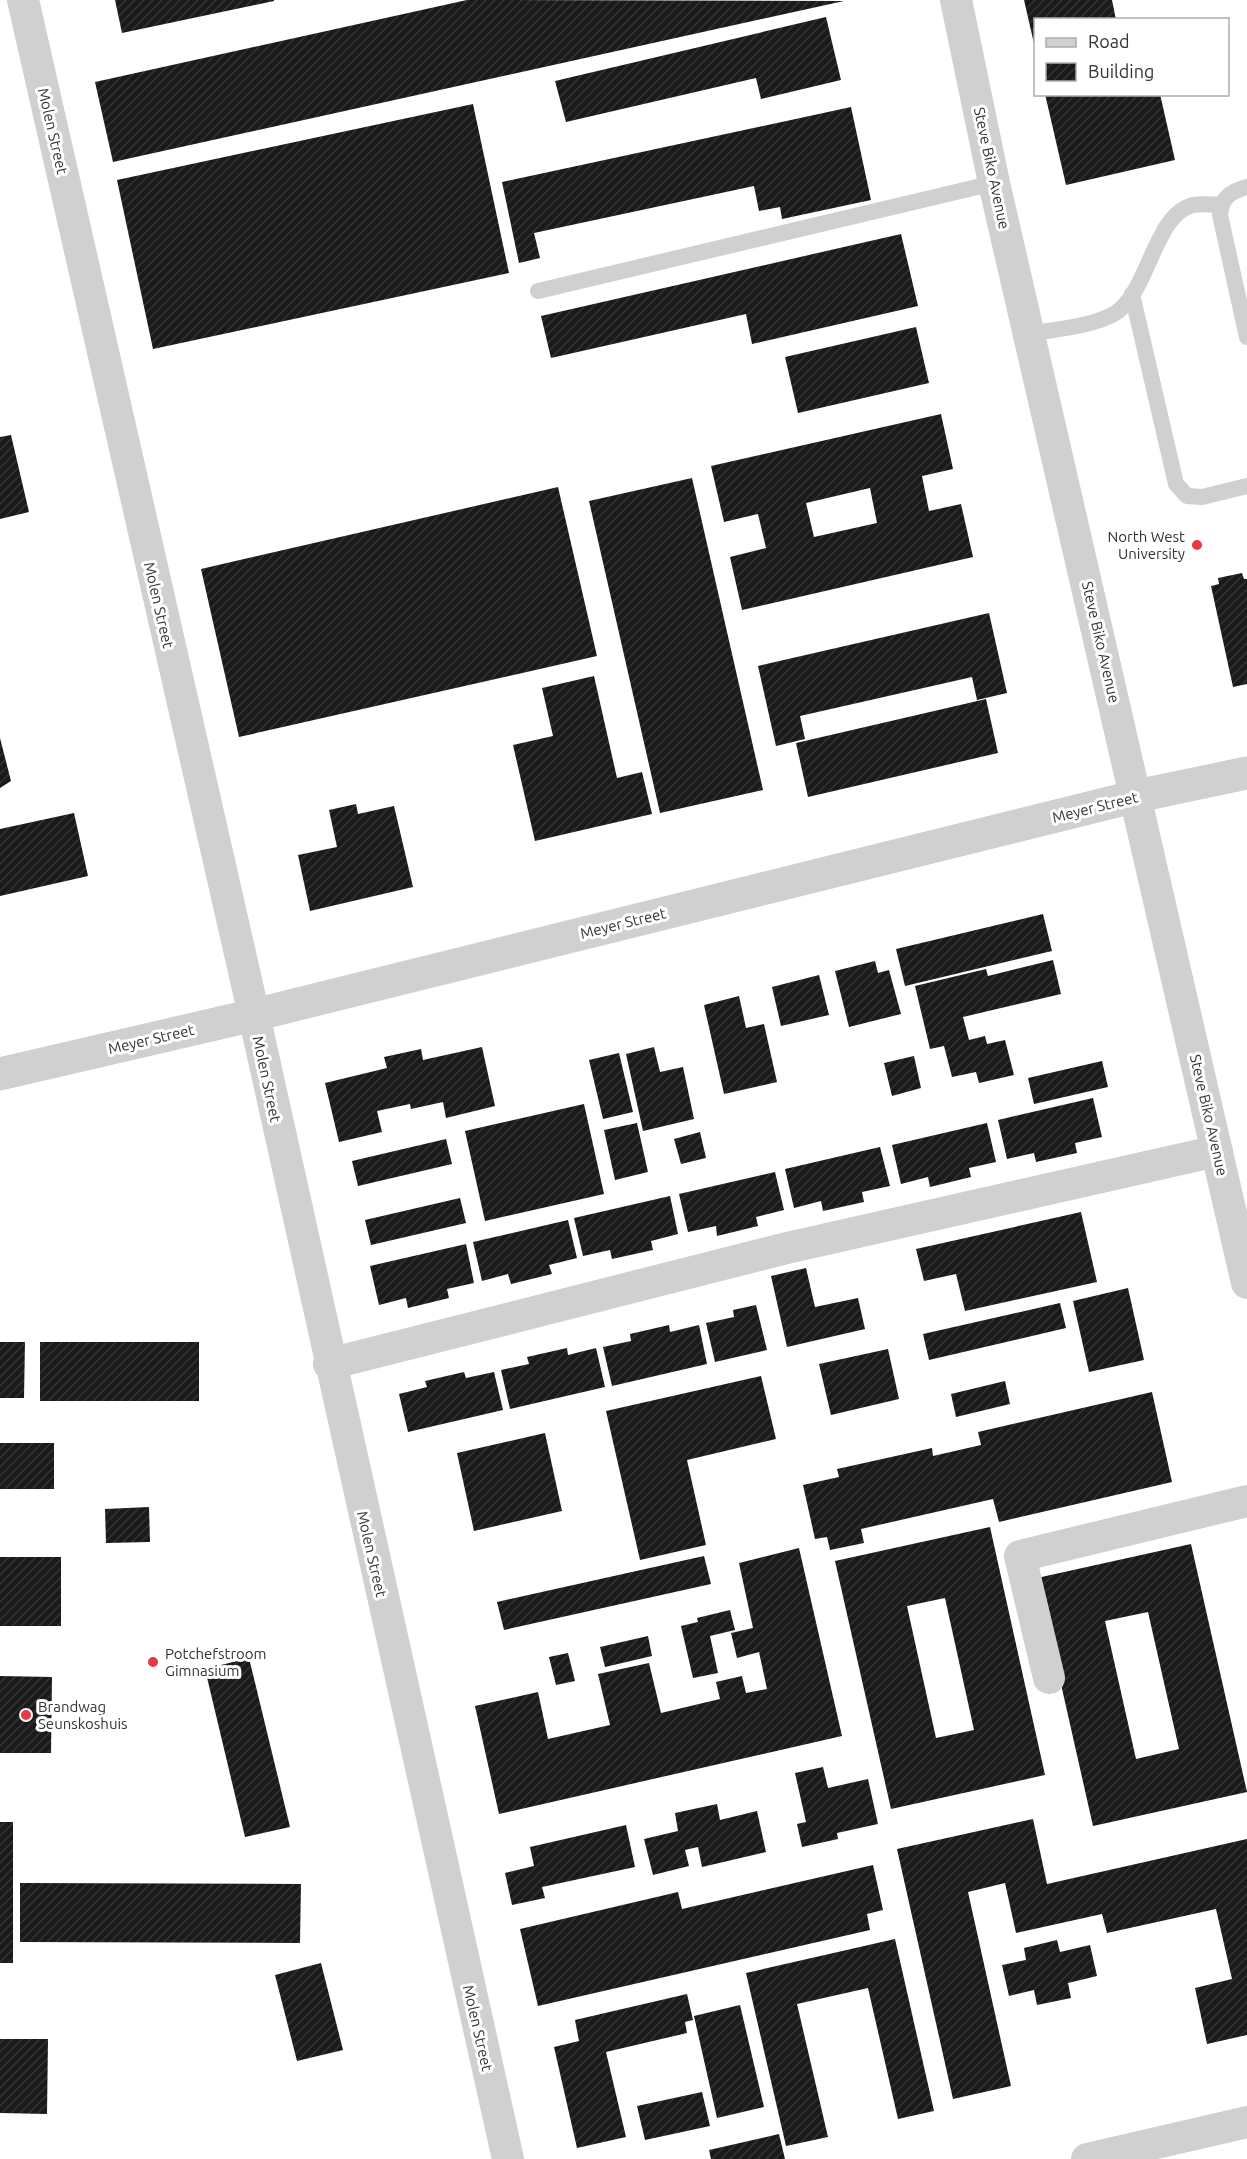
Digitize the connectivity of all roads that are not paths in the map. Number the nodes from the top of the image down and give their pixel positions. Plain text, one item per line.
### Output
1 (23, 0) edge
2 (956, 0) edge
3 (994, 183) junction
4 (1247, 187) edge
5 (1220, 205) junction
6 (538, 291) dead end
7 (1132, 294) junction
8 (1029, 334) junction
9 (1247, 337) edge
10 (1247, 486) edge
11 (1247, 773) edge
12 (1137, 796) junction
13 (254, 1015) junction
14 (0, 1074) edge
15 (1218, 1151) junction
16 (1247, 1283) edge
17 (330, 1364) junction
18 (1247, 1501) edge
19 (1049, 1678) dead end
20 (1247, 2122) edge
21 (508, 2159) edge
22 (1087, 2159) edge

1 - 13 street, Molen Street
2 - 3 street, Steve Biko Avenue
3 - 6 lane
3 - 8 street, Steve Biko Avenue
4 - 5 lane
5 - 7 lane
5 - 9 lane
7 - 8 lane
7 - 10 lane
8 - 12 street, Steve Biko Avenue
11 - 12 street, Meyer Street
12 - 13 street, Meyer Street
12 - 15 street, Steve Biko Avenue
13 - 14 street, Meyer Street
13 - 17 street, Molen Street
15 - 16 street, Steve Biko Avenue
15 - 17 street
17 - 21 street, Molen Street
18 - 19 street
20 - 22 street

